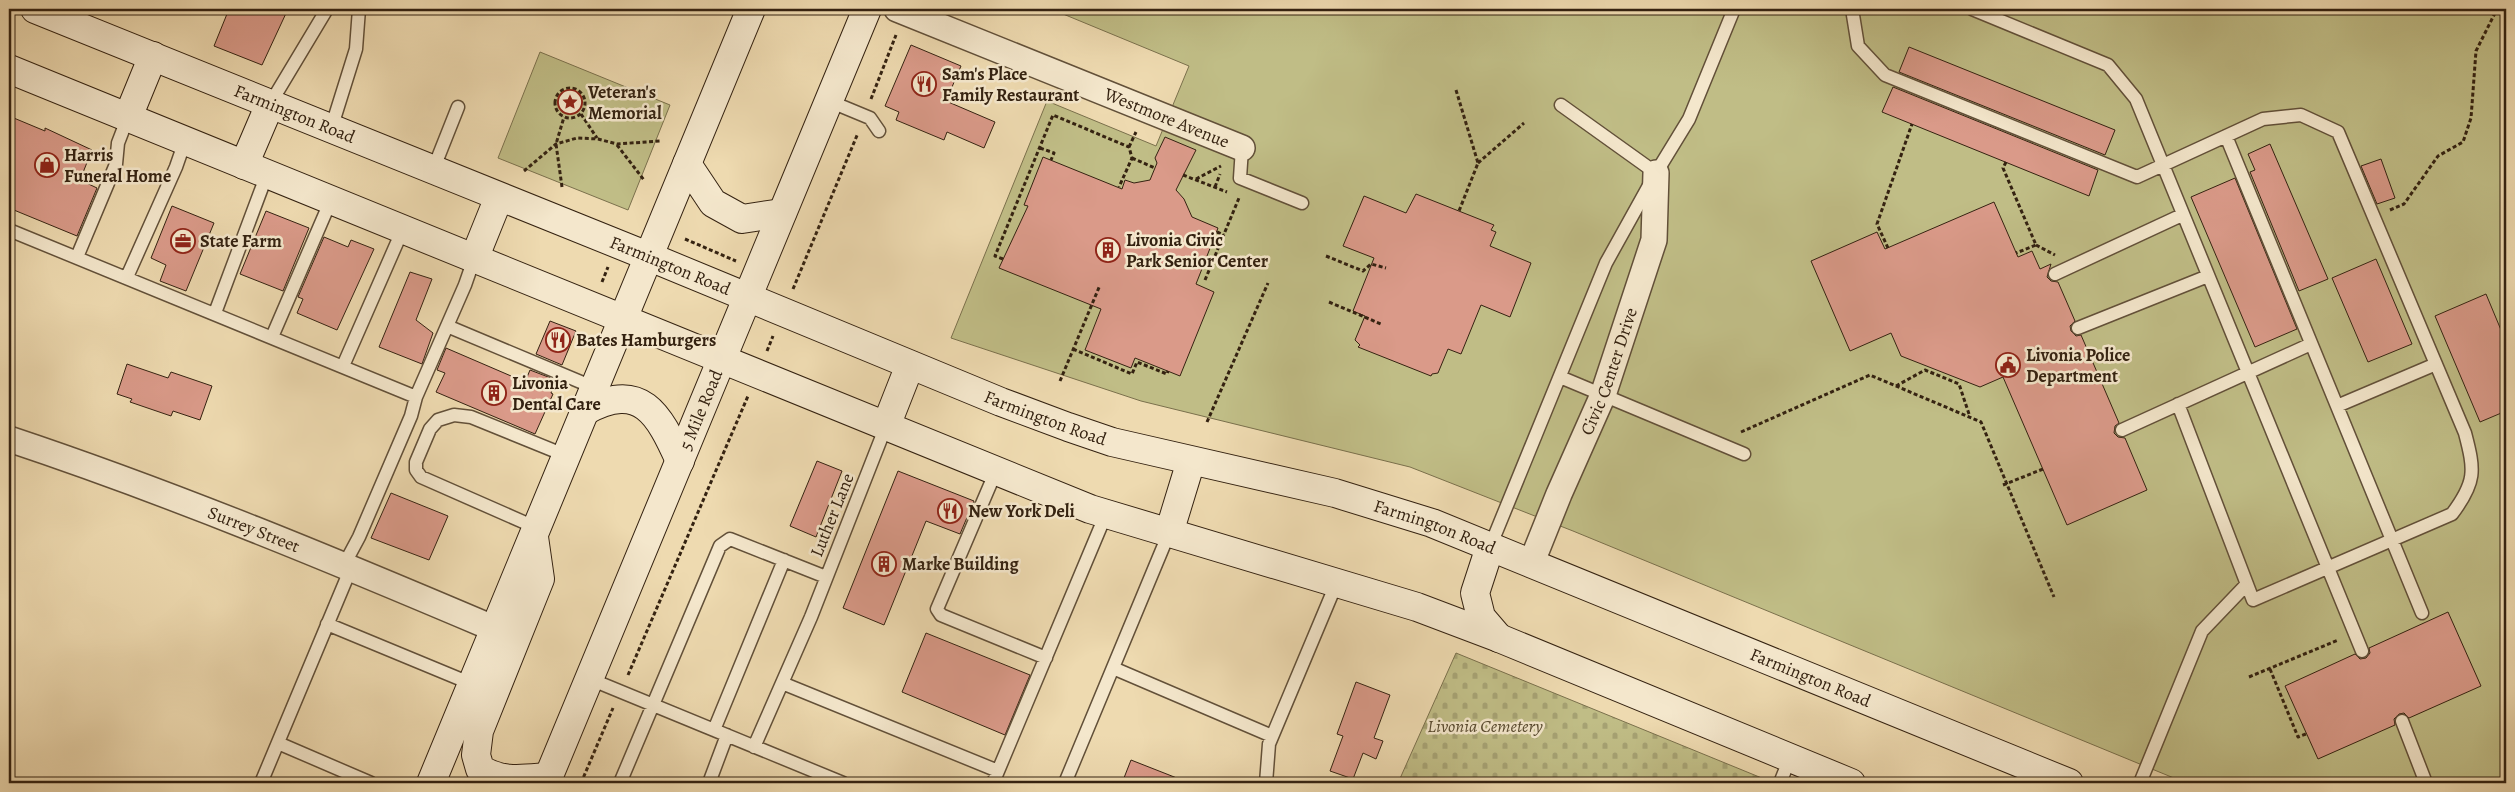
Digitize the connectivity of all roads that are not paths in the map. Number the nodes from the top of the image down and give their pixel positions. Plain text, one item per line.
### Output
1 (35, 9) edge
2 (327, 9) edge
3 (358, 9) edge
4 (751, 9) edge
5 (867, 9) edge
6 (897, 9) edge
7 (1734, 9) edge
8 (1852, 9) edge
9 (1972, 9) edge
10 (74, 16) edge
11 (153, 56) junction
12 (9, 69) edge
13 (829, 101) junction
14 (270, 104) junction
15 (1561, 105) dead end
16 (458, 107) dead end
17 (128, 117) junction
18 (330, 128) junction
19 (879, 131) dead end
20 (2226, 136) junction
21 (185, 140) junction
22 (1242, 148) joint
23 (688, 164) junction
24 (2162, 166) junction
25 (256, 170) junction
26 (433, 170) junction
27 (1656, 173) junction
28 (499, 197) junction
29 (331, 200) junction
30 (1302, 203) dead end
31 (782, 213) junction
32 (2182, 215) junction
33 (403, 229) junction
34 (9, 230) edge
35 (77, 257) junction
36 (650, 257) junction
37 (474, 259) junction
38 (2055, 274) dead end
39 (2208, 276) junction
40 (127, 277) junction
41 (746, 298) junction
42 (214, 313) junction
43 (624, 320) junction
44 (447, 326) junction
45 (2078, 328) dead end
46 (272, 337) junction
47 (2311, 344) junction
48 (722, 359) junction
49 (2436, 364) junction
50 (910, 365) junction
51 (343, 366) junction
52 (2247, 372) junction
53 (1560, 377) junction
54 (1603, 395) junction
55 (416, 397) junction
56 (590, 399) junction
57 (2178, 404) junction
58 (2337, 406) junction
59 (886, 426) junction
60 (2122, 430) dead end
61 (9, 439) edge
62 (1744, 454) dead end
63 (567, 456) junction
64 (680, 461) junction
65 (1191, 461) junction
66 (996, 471) junction
67 (1106, 514) junction
68 (536, 532) junction
69 (1169, 534) junction
70 (2392, 540) junction
71 (1490, 547) junction
72 (784, 560) junction
73 (1531, 564) junction
74 (347, 566) junction
75 (2328, 568) junction
76 (826, 577) junction
77 (1337, 582) junction
78 (2247, 584) junction
79 (2422, 613) dead end
80 (328, 624) junction
81 (495, 629) junction
82 (1499, 638) junction
83 (2362, 651) dead end
84 (1046, 658) junction
85 (1113, 668) junction
86 (590, 679) junction
87 (782, 683) junction
88 (472, 684) junction
89 (652, 704) junction
90 (2402, 722) dead end
91 (714, 730) junction
92 (727, 735) junction
93 (1272, 736) junction
94 (278, 743) junction
95 (754, 746) junction
96 (1790, 758) junction
97 (996, 777) edge
98 (547, 780) edge
99 (260, 783) edge
100 (371, 783) edge
101 (431, 783) edge
102 (620, 783) edge
103 (708, 783) edge
104 (843, 783) edge
105 (1065, 783) edge
106 (1266, 783) edge
107 (1780, 783) edge
108 (1851, 783) edge
109 (2069, 783) edge
110 (2140, 783) edge
111 (2426, 783) edge

1 - 10 main road, Farmington Road
2 - 14 lane
3 - 18 lane
4 - 23 main road
5 - 13 main road, 5 Mile Road
6 - 22 street, Westmore Avenue
7 - 27 lane, Civic Center Drive
8 - 24 lane
9 - 24 lane
10 - 11 main road, Farmington Road
11 - 14 main road, Farmington Road
11 - 17 main road
12 - 17 main road
13 - 19 lane
13 - 31 main road, 5 Mile Road
14 - 18 main road, Farmington Road
14 - 25 main road
15 - 27 lane
16 - 26 lane
17 - 21 main road
17 - 35 lane
18 - 26 main road, Farmington Road
20 - 24 lane
20 - 47 lane
20 - 49 lane
21 - 25 main road
21 - 40 lane
22 - 30 lane
23 - 31 main road
23 - 36 main road
24 - 32 lane
25 - 29 main road
25 - 42 lane
26 - 28 main road, Farmington Road
27 - 53 lane, Civic Center Drive
27 - 54 street, Civic Center Drive
28 - 36 main road, Farmington Road
28 - 37 main road
29 - 33 main road
29 - 46 lane
31 - 41 main road, 5 Mile Road
32 - 38 lane
32 - 39 lane
33 - 37 main road
33 - 51 lane
34 - 35 lane
35 - 40 lane
36 - 41 main road, Farmington Road
36 - 43 main road
37 - 43 main road
37 - 44 lane
39 - 45 lane
39 - 52 lane
40 - 42 lane
41 - 48 main road, 5 Mile Road
41 - 50 main road, Farmington Road
42 - 46 lane
43 - 48 main road
43 - 56 main road
44 - 55 lane
44 - 56 lane
46 - 51 lane
47 - 52 lane
47 - 58 lane
48 - 59 main road
48 - 64 main road, 5 Mile Road
49 - 58 lane
49 - 70 lane
50 - 59 main road
50 - 65 main road, Farmington Road
51 - 55 lane
52 - 57 lane
52 - 75 lane
53 - 54 lane
53 - 71 lane, Civic Center Drive
54 - 62 lane
54 - 73 street, Civic Center Drive
55 - 74 lane
56 - 63 main road
56 - 64 main road
57 - 60 lane
57 - 78 lane
58 - 70 lane
59 - 66 main road
59 - 76 lane, Luther Lane
61 - 74 street, Surrey Street
63 - 68 main road
63 - 68 lane
64 - 86 main road, 5 Mile Road
65 - 69 main road
65 - 71 main road, Farmington Road
66 - 67 main road
66 - 84 lane
67 - 69 main road
67 - 84 lane
68 - 81 main road
68 - 98 main road
69 - 77 main road
69 - 85 lane
70 - 75 lane
70 - 79 lane
71 - 73 main road, Farmington Road
71 - 82 main road
72 - 76 lane
72 - 89 lane
72 - 91 lane
73 - 109 main road, Farmington Road
74 - 80 lane
74 - 81 street, Surrey Street
75 - 78 lane
75 - 83 lane
76 - 87 lane, Luther Lane
77 - 82 main road
77 - 93 lane
78 - 110 lane
80 - 88 lane
80 - 94 lane
81 - 88 main road
82 - 96 main road
84 - 97 lane
85 - 93 lane
85 - 105 lane
86 - 89 lane
86 - 98 main road, 5 Mile Road
87 - 95 lane, Luther Lane
87 - 97 lane
88 - 101 main road
89 - 91 lane
89 - 102 lane
90 - 111 lane
91 - 92 lane
92 - 95 lane
92 - 103 lane
93 - 106 lane
94 - 99 lane
94 - 100 lane
95 - 104 lane
96 - 107 lane
96 - 108 main road

